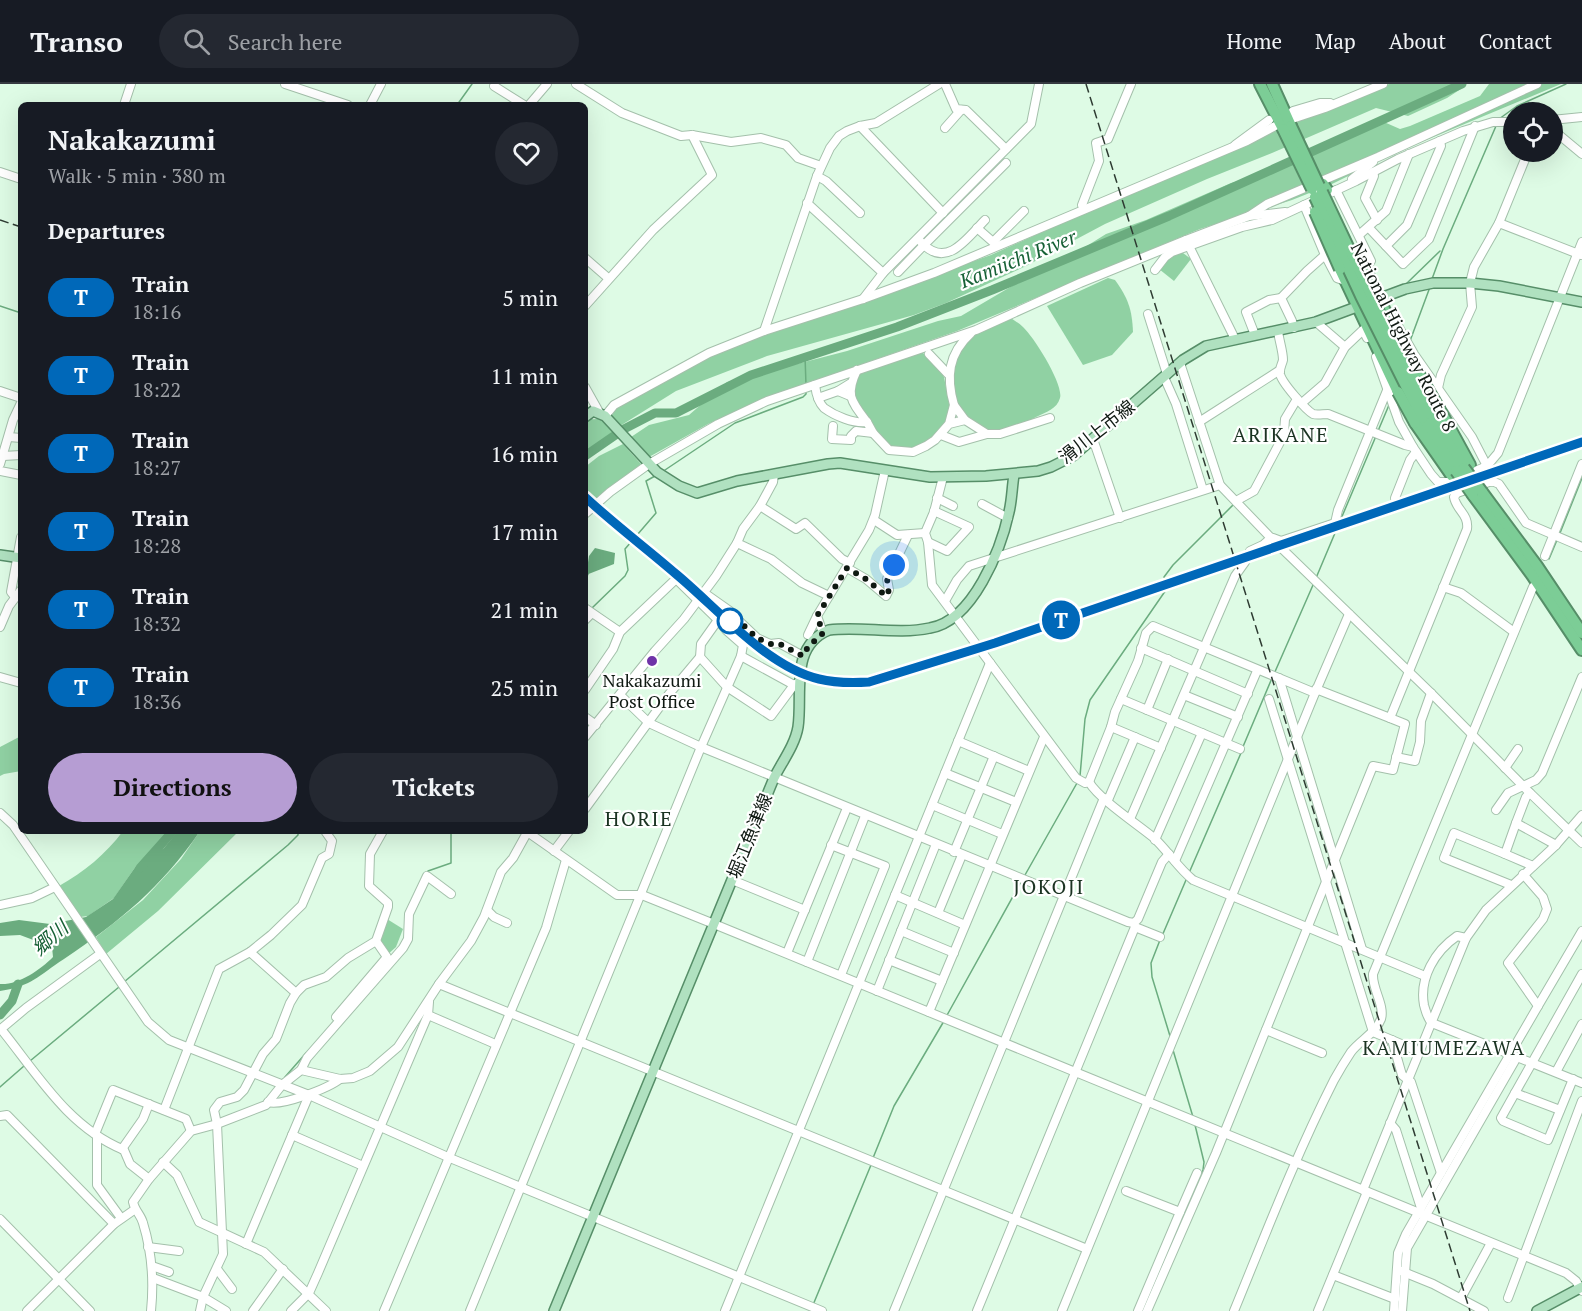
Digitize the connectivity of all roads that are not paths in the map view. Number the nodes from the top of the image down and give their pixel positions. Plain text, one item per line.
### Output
1 (131, 84) edge
2 (285, 84) edge
3 (381, 84) edge
4 (547, 84) edge
5 (576, 84) edge
6 (939, 84) edge
7 (945, 84) edge
8 (1039, 84) edge
9 (1131, 84) edge
10 (1260, 84) edge
11 (1272, 84) edge
12 (1383, 84) edge
13 (1537, 84) edge
14 (494, 86) dead end
15 (320, 101) edge
16 (125, 102) edge
17 (372, 102) edge
18 (519, 102) edge
19 (532, 102) edge
20 (961, 110) junction
21 (1582, 117) edge
22 (1563, 119) edge
23 (1284, 121) junction
24 (1503, 122) edge
25 (860, 126) junction
26 (1475, 126) junction
27 (945, 128) dead end
28 (692, 135) junction
29 (1563, 138) edge
30 (1440, 141) junction
31 (1006, 149) junction
32 (1409, 154) junction
33 (1582, 154) edge
34 (1301, 157) junction
35 (1378, 157) junction
36 (1524, 162) edge
37 (1006, 163) dead end
38 (821, 166) junction
39 (0, 172) edge
40 (1373, 172) junction
41 (817, 176) junction
42 (18, 178) edge
43 (1348, 185) junction
44 (1318, 192) junction
45 (807, 203) junction
46 (1082, 205) dead end
47 (1024, 211) dead end
48 (860, 213) dead end
49 (943, 213) junction
50 (1286, 213) junction
51 (1249, 216) junction
52 (985, 220) dead end
53 (1377, 220) junction
54 (1499, 222) junction
55 (977, 228) junction
56 (1369, 228) junction
57 (1359, 235) junction
58 (918, 238) junction
59 (1582, 242) edge
60 (1188, 243) junction
61 (924, 246) junction
62 (1386, 246) junction
63 (1325, 255) junction
64 (1580, 255) edge
65 (588, 261) edge
66 (1365, 268) junction
67 (1155, 270) dead end
68 (898, 272) dead end
69 (883, 273) junction
70 (608, 278) junction
71 (1345, 281) junction
72 (1470, 283) junction
73 (1281, 298) junction
74 (1560, 298) junction
75 (863, 299) junction
76 (1379, 299) junction
77 (588, 302) edge
78 (1582, 302) edge
79 (1358, 307) junction
80 (1148, 314) dead end
81 (1316, 322) junction
82 (1392, 326) junction
83 (1294, 328) junction
84 (976, 330) junction
85 (764, 331) junction
86 (1278, 331) junction
87 (1256, 335) junction
88 (1368, 336) junction
89 (1235, 339) junction
90 (1345, 347) junction
91 (929, 354) dead end
92 (1180, 363) junction
93 (856, 370) junction
94 (1280, 370) junction
95 (948, 374) junction
96 (1165, 376) junction
97 (851, 383) junction
98 (815, 385) junction
99 (1393, 390) junction
100 (0, 391) edge
101 (838, 391) junction
102 (1440, 391) junction
103 (588, 392) edge
104 (850, 396) junction
105 (18, 397) edge
106 (818, 398) junction
107 (1300, 400) junction
108 (954, 405) junction
109 (18, 409) edge
110 (602, 414) junction
111 (588, 415) edge
112 (1427, 417) junction
113 (1050, 418) dead end
114 (965, 420) junction
115 (867, 422) junction
116 (1199, 422) junction
117 (1399, 422) junction
118 (949, 424) junction
119 (833, 426) dead end
120 (1371, 432) junction
121 (873, 433) junction
122 (987, 434) junction
123 (941, 435) junction
124 (9, 437) junction
125 (18, 438) edge
126 (1094, 439) junction
127 (1414, 449) junction
128 (18, 456) edge
129 (1, 460) edge
130 (649, 464) junction
131 (1582, 464) edge
132 (1487, 466) junction
133 (885, 470) junction
134 (1460, 470) junction
135 (0, 471) edge
136 (18, 475) edge
137 (774, 475) junction
138 (1014, 475) junction
139 (943, 477) junction
140 (1220, 485) junction
141 (1203, 490) junction
142 (1477, 494) junction
143 (936, 498) junction
144 (1395, 498) dead end
145 (1236, 501) junction
146 (982, 504) dead end
147 (760, 506) junction
148 (953, 506) dead end
149 (1490, 510) junction
150 (588, 511) edge
151 (934, 511) junction
152 (1008, 518) junction
153 (1120, 518) junction
154 (874, 520) junction
155 (925, 533) junction
156 (908, 535) junction
157 (1553, 536) junction
158 (1271, 538) junction
159 (928, 542) junction
160 (737, 543) junction
161 (1582, 547) edge
162 (1250, 551) dead end
163 (0, 555) edge
164 (1545, 556) dead end
165 (18, 558) edge
166 (993, 558) junction
167 (18, 562) edge
168 (1245, 562) dead end
169 (848, 566) junction
170 (1443, 587) junction
171 (1533, 587) dead end
172 (703, 591) junction
173 (18, 594) edge
174 (829, 596) junction
175 (15, 597) junction
176 (698, 599) junction
177 (945, 601) junction
178 (588, 611) edge
179 (1349, 614) junction
180 (817, 616) junction
181 (956, 616) junction
182 (718, 620) junction
183 (0, 627) edge
184 (620, 632) junction
185 (1514, 632) junction
186 (823, 633) junction
187 (1582, 633) edge
188 (808, 635) dead end
189 (1141, 648) junction
190 (1204, 648) junction
191 (1582, 650) edge
192 (741, 656) junction
193 (803, 656) junction
194 (700, 657) junction
195 (1168, 659) junction
196 (990, 663) junction
197 (1257, 670) junction
198 (1194, 671) junction
199 (1409, 671) junction
200 (1582, 676) edge
201 (0, 677) edge
202 (1279, 678) junction
203 (18, 682) edge
204 (796, 684) junction
205 (588, 686) edge
206 (726, 687) junction
207 (1316, 691) junction
208 (1431, 693) junction
209 (1248, 694) junction
210 (620, 695) junction
211 (1184, 695) junction
212 (1121, 699) junction
213 (1269, 699) dead end
214 (1147, 710) junction
215 (1238, 717) junction
216 (1390, 718) junction
217 (588, 719) edge
218 (1173, 720) junction
219 (649, 723) junction
220 (596, 725) junction
221 (1111, 727) junction
222 (1203, 733) junction
223 (588, 734) edge
224 (1472, 734) junction
225 (1044, 736) junction
226 (1135, 737) junction
227 (1296, 738) junction
228 (958, 741) junction
229 (1227, 743) junction
230 (701, 747) junction
231 (1161, 748) junction
232 (1240, 749) dead end
233 (1518, 749) dead end
234 (994, 756) junction
235 (1396, 757) junction
236 (1288, 758) junction
237 (1505, 768) junction
238 (1029, 771) junction
239 (945, 772) junction
240 (774, 778) junction
241 (1089, 782) junction
242 (981, 787) junction
243 (1527, 790) junction
244 (1106, 799) junction
245 (1016, 802) junction
246 (588, 805) edge
247 (932, 805) junction
248 (847, 808) junction
249 (1496, 810) dead end
250 (0, 813) edge
251 (1582, 815) edge
252 (865, 816) junction
253 (968, 819) junction
254 (1130, 819) junction
255 (1516, 823) junction
256 (1568, 830) junction
257 (18, 833) edge
258 (19, 834) edge
259 (327, 834) edge
260 (381, 834) edge
261 (525, 834) edge
262 (531, 834) edge
263 (566, 834) edge
264 (1002, 834) junction
265 (919, 837) junction
266 (1155, 840) junction
267 (1582, 843) edge
268 (936, 844) junction
269 (831, 845) junction
270 (1556, 845) junction
271 (554, 851) junction
272 (850, 853) junction
273 (958, 854) junction
274 (1169, 854) junction
275 (1505, 854) junction
276 (566, 860) junction
277 (1335, 860) junction
278 (1175, 861) junction
279 (989, 866) junction
280 (1533, 866) junction
281 (1523, 874) junction
282 (732, 880) junction
283 (1326, 882) junction
284 (1511, 885) junction
285 (55, 889) junction
286 (451, 894) dead end
287 (642, 895) junction
288 (895, 895) junction
289 (1232, 895) junction
290 (1064, 896) junction
291 (912, 903) junction
292 (0, 905) edge
293 (487, 910) junction
294 (805, 910) junction
295 (938, 913) junction
296 (507, 923) dead end
297 (714, 924) junction
298 (965, 925) junction
299 (1135, 925) junction
300 (1308, 926) junction
301 (1582, 931) edge
302 (901, 932) junction
303 (1160, 937) dead end
304 (1466, 938) junction
305 (376, 941) junction
306 (1343, 941) junction
307 (1362, 949) junction
308 (250, 952) junction
309 (99, 953) junction
310 (787, 953) junction
311 (954, 953) junction
312 (1380, 956) junction
313 (889, 960) junction
314 (807, 962) junction
315 (1582, 974) edge
316 (841, 975) junction
317 (1425, 976) junction
318 (942, 981) junction
319 (858, 983) junction
320 (439, 984) junction
321 (1579, 986) edge
322 (877, 991) junction
323 (296, 993) junction
324 (429, 1001) junction
325 (1538, 1006) junction
326 (929, 1012) junction
327 (510, 1013) junction
328 (428, 1015) junction
329 (336, 1017) dead end
330 (1432, 1023) junction
331 (1582, 1024) edge
332 (1, 1030) edge
333 (1266, 1030) junction
334 (1373, 1032) junction
335 (1392, 1040) junction
336 (581, 1042) junction
337 (493, 1043) dead end
338 (1004, 1043) junction
339 (188, 1048) junction
340 (1419, 1052) junction
341 (1322, 1053) dead end
342 (1513, 1056) junction
343 (1532, 1062) junction
344 (301, 1070) junction
345 (653, 1071) junction
346 (1556, 1072) junction
347 (252, 1073) junction
348 (1075, 1073) junction
349 (340, 1079) junction
350 (1408, 1080) junction
351 (1579, 1080) edge
352 (282, 1084) junction
353 (1515, 1093) junction
354 (308, 1095) junction
355 (1582, 1101) edge
356 (268, 1102) junction
357 (1146, 1102) junction
358 (149, 1104) junction
359 (164, 1110) junction
360 (1560, 1110) junction
361 (0, 1116) edge
362 (1390, 1123) junction
363 (217, 1124) junction
364 (380, 1128) junction
365 (191, 1131) junction
366 (799, 1131) junction
367 (1223, 1133) junction
368 (96, 1135) junction
369 (292, 1135) junction
370 (122, 1149) junction
371 (450, 1158) junction
372 (163, 1162) junction
373 (1295, 1162) junction
374 (363, 1166) junction
375 (1197, 1173) dead end
376 (1442, 1173) junction
377 (149, 1179) junction
378 (521, 1188) junction
379 (943, 1191) junction
380 (1126, 1191) dead end
381 (1365, 1191) junction
382 (1191, 1197) junction
383 (134, 1210) junction
384 (1180, 1212) junction
385 (1421, 1212) junction
386 (593, 1217) junction
387 (121, 1218) junction
388 (0, 1219) edge
389 (1014, 1219) junction
390 (114, 1224) junction
391 (224, 1234) junction
392 (1491, 1242) junction
393 (246, 1244) junction
394 (148, 1247) junction
395 (1087, 1249) junction
396 (179, 1251) dead end
397 (1524, 1256) junction
398 (152, 1266) junction
399 (217, 1269) junction
400 (283, 1269) junction
401 (1400, 1271) junction
402 (169, 1272) dead end
403 (1333, 1275) junction
404 (739, 1277) junction
405 (153, 1278) junction
406 (59, 1280) junction
407 (232, 1288) dead end
408 (1582, 1289) edge
409 (309, 1293) junction
410 (203, 1297) junction
411 (1461, 1298) junction
412 (1508, 1298) dead end
413 (1395, 1299) junction
414 (1551, 1308) edge
415 (819, 1310) edge
416 (27, 1311) edge
417 (90, 1311) edge
418 (151, 1311) edge
419 (200, 1311) edge
420 (226, 1311) edge
421 (253, 1311) edge
422 (291, 1311) edge
423 (326, 1311) edge
424 (384, 1311) edge
425 (470, 1311) edge
426 (554, 1311) edge
427 (725, 1311) edge
428 (894, 1311) edge
429 (977, 1311) edge
430 (1063, 1311) edge
431 (1138, 1311) edge
432 (1147, 1311) edge
433 (1234, 1311) edge
434 (1318, 1311) edge
435 (1394, 1311) edge
436 (1402, 1311) edge
437 (1484, 1311) edge
438 (1537, 1311) edge

1 - 16 street
2 - 15 street
3 - 17 street
4 - 19 street
5 - 28 street
6 - 25 street
7 - 20 street
8 - 31 street
9 - 46 street
10 - 23 highway
11 - 23 highway
12 - 23 street
13 - 35 street
14 - 18 street
20 - 27 street
20 - 31 street
21 - 22 street
23 - 34 highway, bridge
23 - 75 street
24 - 26 street
25 - 38 street
25 - 49 street
26 - 30 street
26 - 62 street
28 - 38 street
28 - 70 street
29 - 33 street
30 - 32 street
30 - 62 street
31 - 49 street
32 - 40 street
32 - 53 street
34 - 44 highway, bridge
34 - 44 highway, bridge
35 - 43 street
35 - 51 street
36 - 54 street
37 - 61 street
38 - 41 street
39 - 42 street
40 - 43 street
40 - 53 street
41 - 45 street
41 - 48 street
43 - 44 street
44 - 50 street
44 - 57 street
44 - 63 street
44 - 66 highway
44 - 71 highway, bridge
44 - 112 highway, National Highway Route 8, bridge
45 - 69 street
45 - 85 street
47 - 55 street
49 - 58 street
50 - 51 street
50 - 60 street
51 - 60 street
52 - 55 street
53 - 56 street
54 - 64 street
54 - 72 street
55 - 61 street
56 - 57 street
56 - 62 street
57 - 66 street
58 - 61 street
58 - 69 street
59 - 64 street
60 - 67 street
60 - 84 street
60 - 89 street
61 - 68 street
63 - 71 street
63 - 73 street
64 - 74 street
65 - 70 street
66 - 76 highway
69 - 75 street
70 - 77 street
71 - 79 highway
72 - 74 main road, 滑川上市線
72 - 76 main road, 滑川上市線
72 - 102 street
73 - 83 street
73 - 87 street
74 - 78 main road, 滑川上市線
74 - 132 street
75 - 85 street
76 - 79 main road, 滑川上市線
76 - 82 highway
79 - 81 main road, 滑川上市線
79 - 88 highway
80 - 96 street
81 - 83 main road, 滑川上市線
81 - 90 street
82 - 102 street
82 - 112 highway, bridge
83 - 86 main road, 滑川上市線
84 - 93 street
84 - 95 street
85 - 110 street
86 - 87 main road, 滑川上市線
86 - 94 street
87 - 89 main road, 滑川上市線
88 - 90 street
88 - 99 highway
89 - 92 main road, 滑川上市線
90 - 107 street
91 - 95 street
92 - 96 main road, 滑川上市線
92 - 116 street
93 - 97 street
93 - 98 street
94 - 107 street
94 - 116 street
95 - 108 street
96 - 126 main road, 滑川上市線
96 - 141 street
97 - 101 street
97 - 104 street
98 - 106 street
98 - 130 street
99 - 112 highway, bridge
99 - 117 street
99 - 120 street
100 - 105 street
101 - 104 street
101 - 106 street
102 - 117 street
102 - 132 street
103 - 110 street
104 - 115 street
106 - 115 street
107 - 120 street
107 - 145 street
108 - 114 street
108 - 118 street
109 - 124 street
110 - 111 main road
110 - 130 main road, 滑川上市線
112 - 134 highway
112 - 134 highway
113 - 122 street
114 - 118 street
114 - 122 street
115 - 121 street
116 - 140 street
117 - 127 street
118 - 123 street
119 - 121 street
120 - 127 street
120 - 158 street
121 - 123 street
122 - 123 street
124 - 125 street
124 - 129 street
126 - 138 main road, 滑川上市線
126 - 153 street
127 - 132 street
127 - 144 street
128 - 129 street
130 - 137 main road, 滑川上市線
130 - 150 street
131 - 157 street
133 - 137 main road, 滑川上市線
133 - 139 main road, 滑川上市線
133 - 154 street
134 - 142 highway
134 - 142 highway, bridge
135 - 136 street
137 - 147 street
138 - 139 main road, 滑川上市線
138 - 152 main road
139 - 143 street
140 - 141 street
140 - 145 street
141 - 153 street
142 - 149 highway
142 - 149 highway
143 - 148 street
143 - 151 street
145 - 158 street
146 - 152 street
147 - 160 street
147 - 169 street
149 - 187 highway
149 - 191 highway
151 - 155 street
151 - 159 street
152 - 166 main road
153 - 166 street
154 - 156 street
154 - 169 street
155 - 156 street
155 - 159 street
156 - 169 street
157 - 161 street
157 - 164 street
157 - 170 street
158 - 162 street
158 - 179 street
159 - 177 street
160 - 172 street
160 - 174 street
163 - 165 main road
166 - 177 street
166 - 181 main road
167 - 175 street
168 - 190 street
169 - 174 street
170 - 185 street
170 - 199 street
171 - 185 street
172 - 176 street
172 - 193 street
173 - 175 street
174 - 180 street
175 - 183 street
176 - 182 street
176 - 184 street
176 - 210 street
177 - 181 street
178 - 184 street
179 - 199 street
179 - 207 street
180 - 186 street
180 - 188 street
181 - 186 main road
181 - 196 street
182 - 192 street
182 - 194 street
184 - 205 street
185 - 224 street
186 - 193 main road
189 - 190 street
189 - 195 street
189 - 212 street
190 - 197 street
190 - 198 street
192 - 204 street
192 - 206 street
193 - 204 main road, 堀江魚津線
194 - 206 street
194 - 219 street
195 - 198 street
195 - 214 street
196 - 225 street
196 - 228 street
197 - 202 street
197 - 209 street
198 - 209 street
198 - 211 street
199 - 208 street
199 - 216 street
200 - 243 street
201 - 203 street
202 - 207 street
202 - 227 street
204 - 206 street
204 - 240 main road, 堀江魚津線
206 - 230 street
207 - 216 street
207 - 227 street
208 - 224 street
208 - 235 street
209 - 215 street
210 - 219 street
210 - 220 street
211 - 215 street
211 - 218 street
212 - 214 street
212 - 221 street
213 - 236 street
214 - 218 street
215 - 229 street
216 - 235 street
217 - 220 street
218 - 222 street
218 - 231 street
219 - 230 street
219 - 246 street
220 - 223 street
221 - 226 street
221 - 241 street
222 - 229 street
222 - 266 street
224 - 237 street
224 - 312 street
225 - 238 street
225 - 241 street
226 - 231 street
226 - 244 street
227 - 236 street
227 - 277 street
228 - 234 street
228 - 239 street
229 - 232 street
229 - 278 street
230 - 240 street
230 - 287 street
231 - 254 street
233 - 237 street
234 - 238 street
234 - 242 street
235 - 277 street
236 - 283 street
236 - 289 street
237 - 243 street
238 - 245 street
239 - 242 street
239 - 247 street
240 - 248 street
240 - 282 main road, 堀江魚津線
241 - 244 street
242 - 245 street
242 - 253 street
243 - 249 street
243 - 255 street
243 - 256 street
244 - 254 street
244 - 290 street
245 - 264 street
247 - 253 street
247 - 265 street
248 - 252 street
248 - 269 street
250 - 257 street
251 - 256 street
252 - 265 street
252 - 272 street
253 - 264 street
253 - 273 street
254 - 266 street
255 - 270 street
255 - 275 street
256 - 267 street
256 - 270 street
258 - 285 street
259 - 308 street
260 - 305 street
261 - 293 street
262 - 271 street
263 - 271 street
264 - 279 street
265 - 268 street
265 - 288 street
266 - 274 street
268 - 273 street
268 - 291 street
269 - 272 street
269 - 294 street
270 - 280 street
271 - 276 street
272 - 314 street
272 - 316 street
273 - 279 street
273 - 295 street
274 - 278 street
274 - 299 street
275 - 280 street
275 - 284 street
276 - 287 street
276 - 327 street
277 - 283 street
277 - 307 street
278 - 289 street
279 - 290 street
279 - 298 street
280 - 281 street
281 - 284 street
281 - 325 street
282 - 294 street
282 - 297 main road, 堀江魚津線
283 - 300 street
283 - 306 street
284 - 304 street
285 - 292 street
285 - 309 street
286 - 344 street
287 - 297 street
287 - 336 street
288 - 291 street
288 - 319 street
289 - 300 street
289 - 357 street
290 - 299 street
290 - 338 street
291 - 295 street
291 - 302 street
293 - 296 street
293 - 320 street
294 - 310 street
295 - 298 street
297 - 310 street
297 - 345 main road, 堀江魚津線
298 - 311 street
299 - 303 street
299 - 348 street
300 - 306 street
300 - 333 street
301 - 325 street
302 - 311 street
302 - 313 street
304 - 317 street
304 - 330 street
305 - 323 street
305 - 329 street
306 - 307 street
306 - 334 street
307 - 312 street
308 - 323 street
308 - 339 street
309 - 332 street
309 - 339 street
310 - 314 street
311 - 318 street
312 - 317 street
312 - 334 street
313 - 318 street
313 - 322 street
314 - 316 street
315 - 321 street
316 - 319 street
317 - 330 street
318 - 326 street
319 - 322 street
319 - 366 street
320 - 324 street
320 - 327 street
321 - 343 street
322 - 326 street
323 - 347 street
324 - 328 street
324 - 349 street
325 - 342 street
326 - 338 street
327 - 336 street
327 - 371 street
328 - 337 street
328 - 364 street
330 - 340 street
330 - 342 street
331 - 346 street
332 - 368 street
333 - 341 street
333 - 367 street
334 - 335 street
334 - 373 street
335 - 340 street
335 - 350 street
336 - 345 street
336 - 378 street
338 - 348 street
338 - 379 street
339 - 347 street
339 - 359 street
340 - 350 street
342 - 343 street
342 - 376 street
342 - 385 street
343 - 346 street
343 - 353 street
344 - 349 street
344 - 352 street
345 - 366 street
345 - 386 main road, 堀江魚津線
346 - 351 street
347 - 352 street
347 - 363 street
348 - 357 street
348 - 389 street
349 - 354 street
350 - 362 street
350 - 376 street
351 - 360 street
352 - 354 street
352 - 356 street
353 - 360 street
353 - 360 street
354 - 356 street
354 - 364 street
354 - 369 street
355 - 397 street
356 - 363 street
357 - 367 street
357 - 395 street
358 - 359 street
358 - 368 street
358 - 370 street
359 - 365 street
361 - 390 street
362 - 381 street
362 - 385 street
363 - 365 street
363 - 391 street
364 - 371 street
364 - 374 street
365 - 372 street
366 - 379 street
366 - 404 street
367 - 373 street
367 - 382 street
368 - 370 street
368 - 387 street
369 - 374 street
369 - 393 street
370 - 377 street
371 - 378 street
371 - 424 street
372 - 377 street
372 - 391 street
373 - 381 street
373 - 433 street
374 - 409 street
375 - 382 street
376 - 385 street
377 - 383 street
378 - 386 street
378 - 425 street
379 - 389 street
379 - 428 street
380 - 384 street
381 - 385 street
381 - 403 street
382 - 384 street
382 - 432 street
383 - 387 street
383 - 394 street
384 - 431 street
385 - 392 street
385 - 401 street
386 - 404 street
386 - 426 main road, 堀江魚津線
387 - 390 street
388 - 406 street
389 - 395 street
389 - 429 street
390 - 406 street
391 - 393 street
391 - 399 street
392 - 397 street
392 - 411 street
393 - 400 street
394 - 396 street
394 - 398 street
395 - 430 street
397 - 408 street
397 - 412 street
398 - 402 street
398 - 405 street
399 - 407 street
399 - 410 street
400 - 409 street
400 - 421 street
401 - 411 street
401 - 413 street
401 - 436 street
403 - 413 street
403 - 434 street
404 - 415 street
404 - 427 street
405 - 410 street
405 - 418 street
406 - 416 street
406 - 417 street
408 - 414 main road
409 - 422 street
409 - 423 street
410 - 419 street
410 - 420 street
411 - 437 street
413 - 435 street
414 - 438 main road

